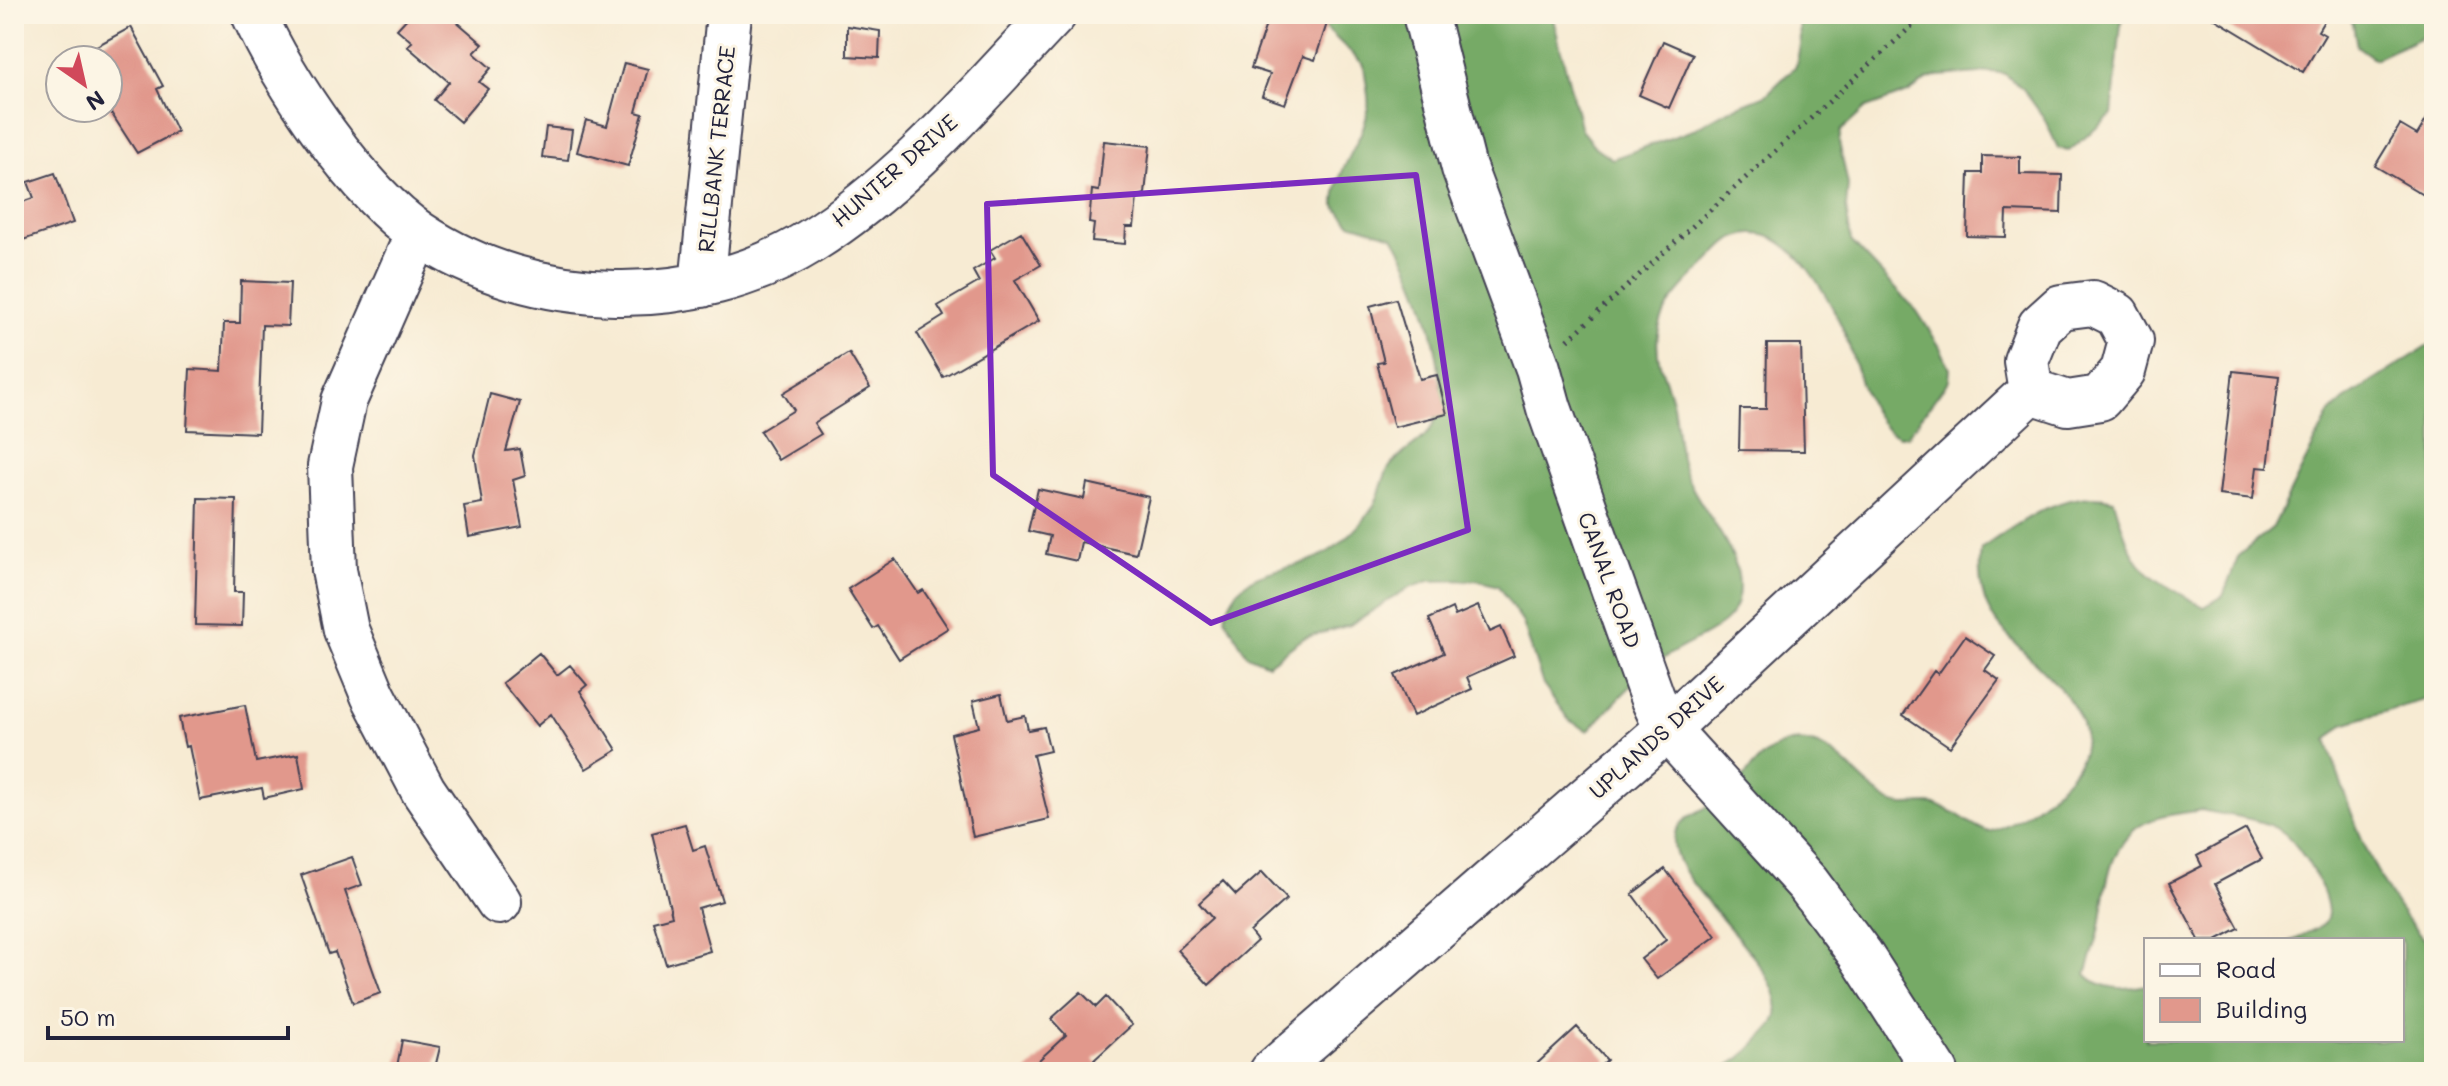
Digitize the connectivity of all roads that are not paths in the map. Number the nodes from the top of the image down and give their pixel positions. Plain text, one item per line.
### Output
1 (254, 14) edge
2 (729, 14) edge
3 (1054, 14) edge
4 (1425, 14) edge
5 (418, 233) junction
6 (702, 285) junction
7 (2031, 391) dead end
8 (1667, 729) junction
9 (499, 902) dead end
10 (1272, 1072) edge
11 (1936, 1072) edge

1 - 5 street, HUNTER DRIVE
2 - 6 street, RILLBANK TERRACE
3 - 6 street, HUNTER DRIVE
4 - 8 street, CANAL ROAD
5 - 6 street, HUNTER DRIVE
5 - 9 street
7 - 8 street, UPLANDS DRIVE
8 - 10 street, UPLANDS DRIVE
8 - 11 street, CANAL ROAD

